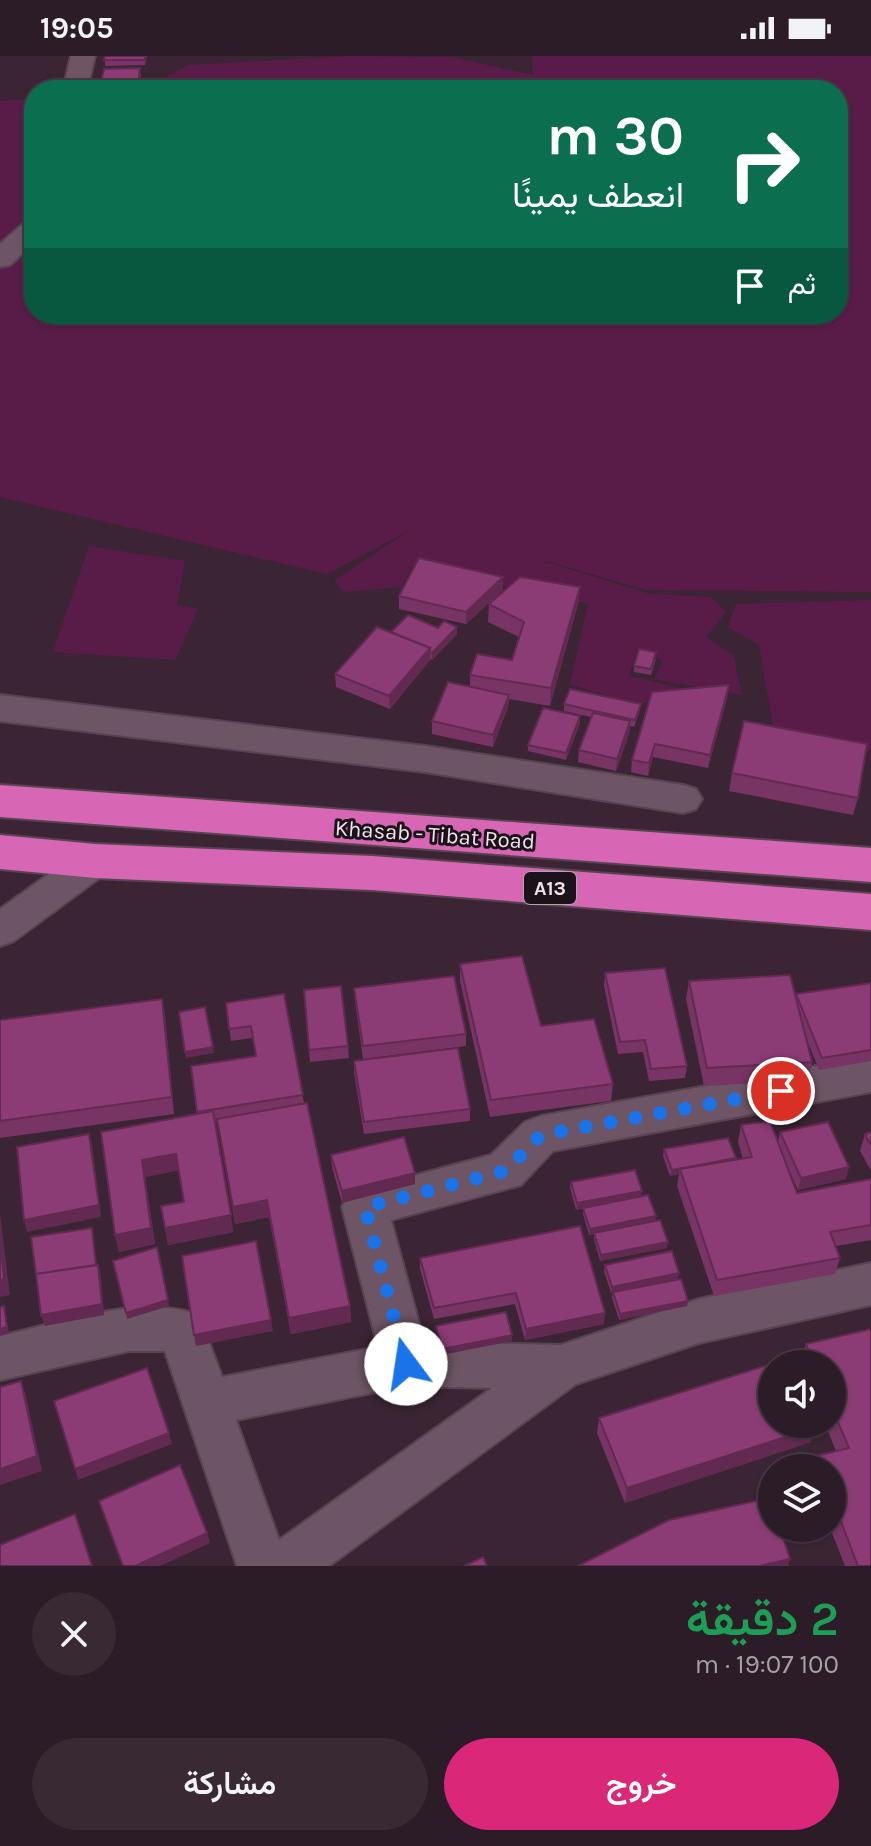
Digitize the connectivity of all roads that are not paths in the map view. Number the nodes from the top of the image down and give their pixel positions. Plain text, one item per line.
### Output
1 (83, 56) edge
2 (77, 80) edge
3 (24, 238) edge
4 (0, 259) edge
5 (0, 708) edge
6 (683, 799) dead end
7 (0, 801) edge
8 (0, 852) edge
9 (95, 861) junction
10 (871, 865) edge
11 (871, 912) edge
12 (2, 928) edge
13 (871, 1074) edge
14 (871, 1284) edge
15 (0, 1358) edge
16 (406, 1364) junction
17 (561, 1367) junction
18 (206, 1403) junction
19 (263, 1566) edge
20 (286, 1566) edge

1 - 2 street
3 - 4 street
5 - 6 street
7 - 10 highway, Khasab - Tibat Road / A13
8 - 9 highway, Khasab - Tibat Road / A13
9 - 11 highway, Khasab - Tibat Road / A13
9 - 12 street
13 - 16 street
14 - 17 street
15 - 18 street
16 - 17 street
16 - 18 street
17 - 20 street
18 - 19 street

